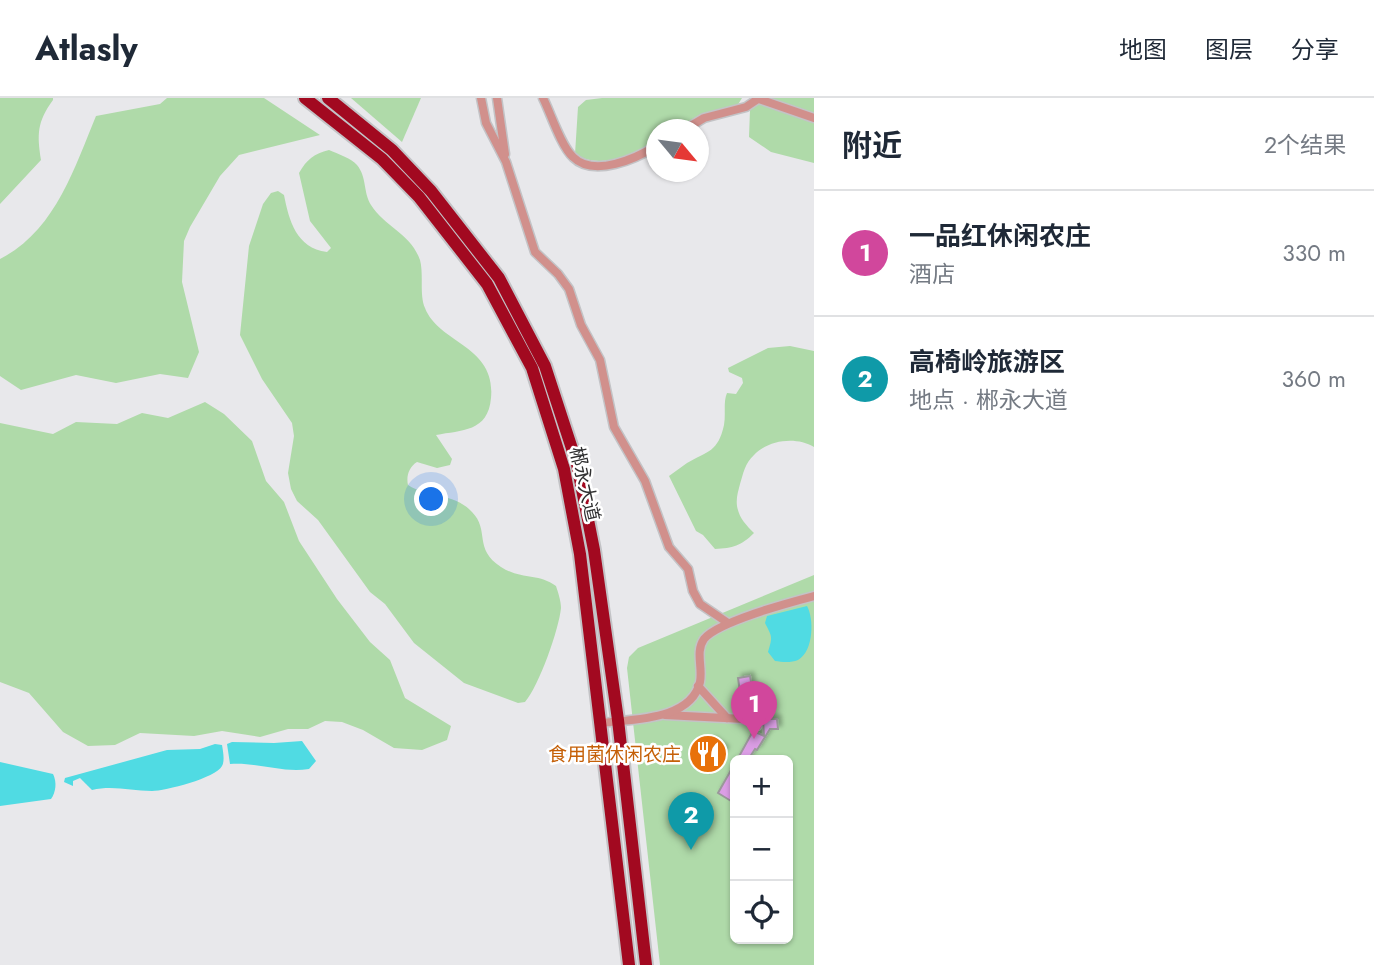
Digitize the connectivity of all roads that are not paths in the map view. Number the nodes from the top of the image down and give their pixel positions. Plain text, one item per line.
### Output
1 (305, 98) edge
2 (327, 98) edge
3 (481, 98) edge
4 (497, 98) edge
5 (543, 98) edge
6 (757, 98) edge
7 (814, 118) edge
8 (702, 119) edge
9 (646, 151) edge
10 (506, 162) junction
11 (814, 596) edge
12 (728, 623) junction
13 (698, 686) junction
14 (659, 715) junction
15 (727, 718) junction
16 (618, 720) junction
17 (601, 723) junction
18 (757, 726) dead end
19 (629, 965) edge
20 (646, 965) edge

1 - 17 highway, 郴永大道
2 - 16 highway, 郴永大道
3 - 10 street
4 - 10 street
5 - 9 street
6 - 7 street
6 - 8 street
10 - 12 street
11 - 12 street
12 - 13 street
13 - 14 street
13 - 15 street
14 - 15 street
14 - 16 street
15 - 18 street
16 - 17 street
16 - 20 highway, 郴永大道
17 - 19 highway, 郴永大道

